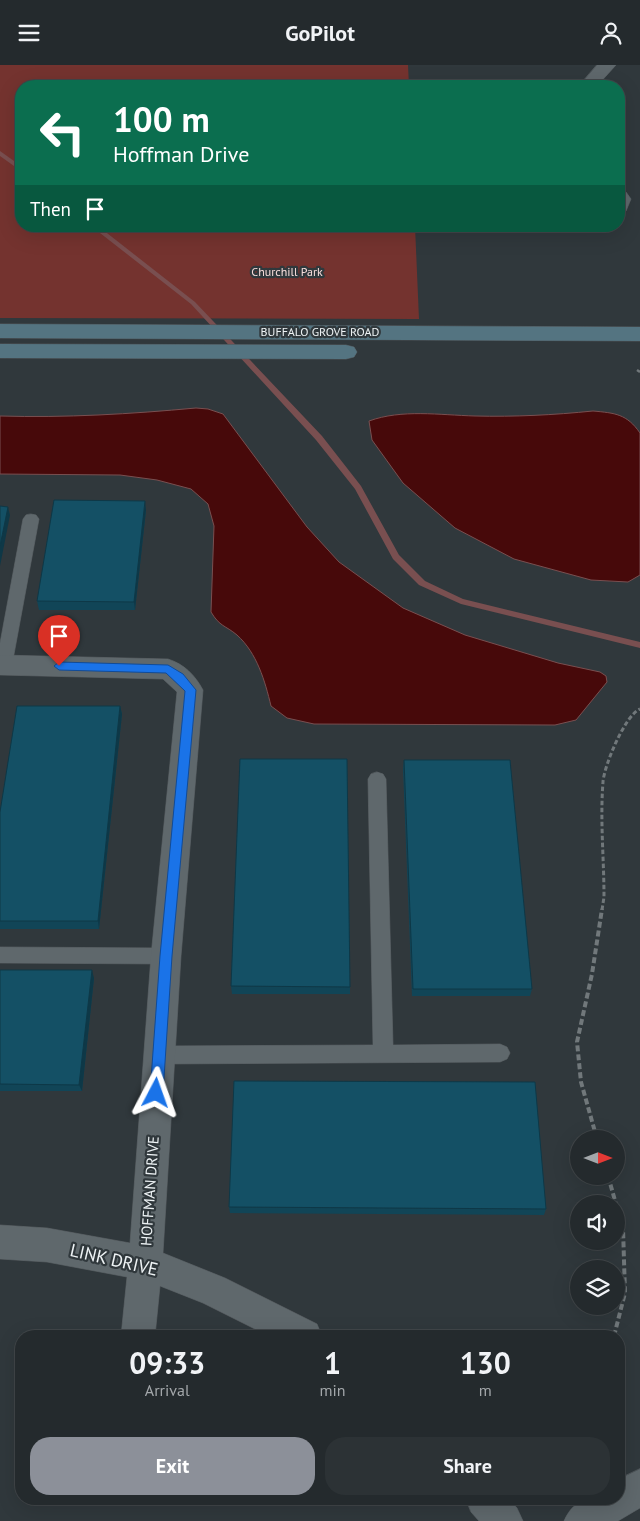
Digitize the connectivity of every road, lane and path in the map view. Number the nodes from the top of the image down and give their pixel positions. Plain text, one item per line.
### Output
1 (607, 65) edge
2 (593, 80) edge
3 (0, 331) edge
4 (640, 334) edge
5 (166, 341) junction
6 (260, 342) junction
7 (0, 351) edge
8 (639, 364) edge
9 (31, 519) dead end
10 (2, 665) edge
11 (640, 709) edge
12 (377, 779) dead end
13 (0, 955) edge
14 (166, 956) junction
15 (383, 1053) junction
16 (500, 1053) dead end
17 (158, 1055) junction
18 (595, 1130) edge
19 (0, 1242) edge
20 (624, 1250) edge
21 (145, 1263) junction
22 (139, 1330) edge
23 (293, 1330) edge
24 (616, 1330) edge
25 (640, 1487) edge
26 (625, 1496) edge
27 (489, 1505) edge
28 (610, 1505) edge
29 (504, 1521) edge
30 (583, 1521) edge

1 - 2 street
3 - 5 main road, BUFFALO GROVE ROAD
4 - 6 main road, BUFFALO GROVE ROAD
5 - 6 main road, BUFFALO GROVE ROAD
5 - 7 main road, BUFFALO GROVE ROAD
6 - 8 main road, BUFFALO GROVE ROAD
9 - 10 lane
10 - 14 street, HOFFMAN DRIVE
11 - 18 path
12 - 15 lane
13 - 14 lane
14 - 17 street, HOFFMAN DRIVE
15 - 16 lane
15 - 17 lane
17 - 21 street, HOFFMAN DRIVE
19 - 21 street, LINK DRIVE
20 - 24 path
21 - 22 street, HOFFMAN DRIVE
21 - 23 street, LINK DRIVE
25 - 26 street
27 - 29 street
28 - 30 street

